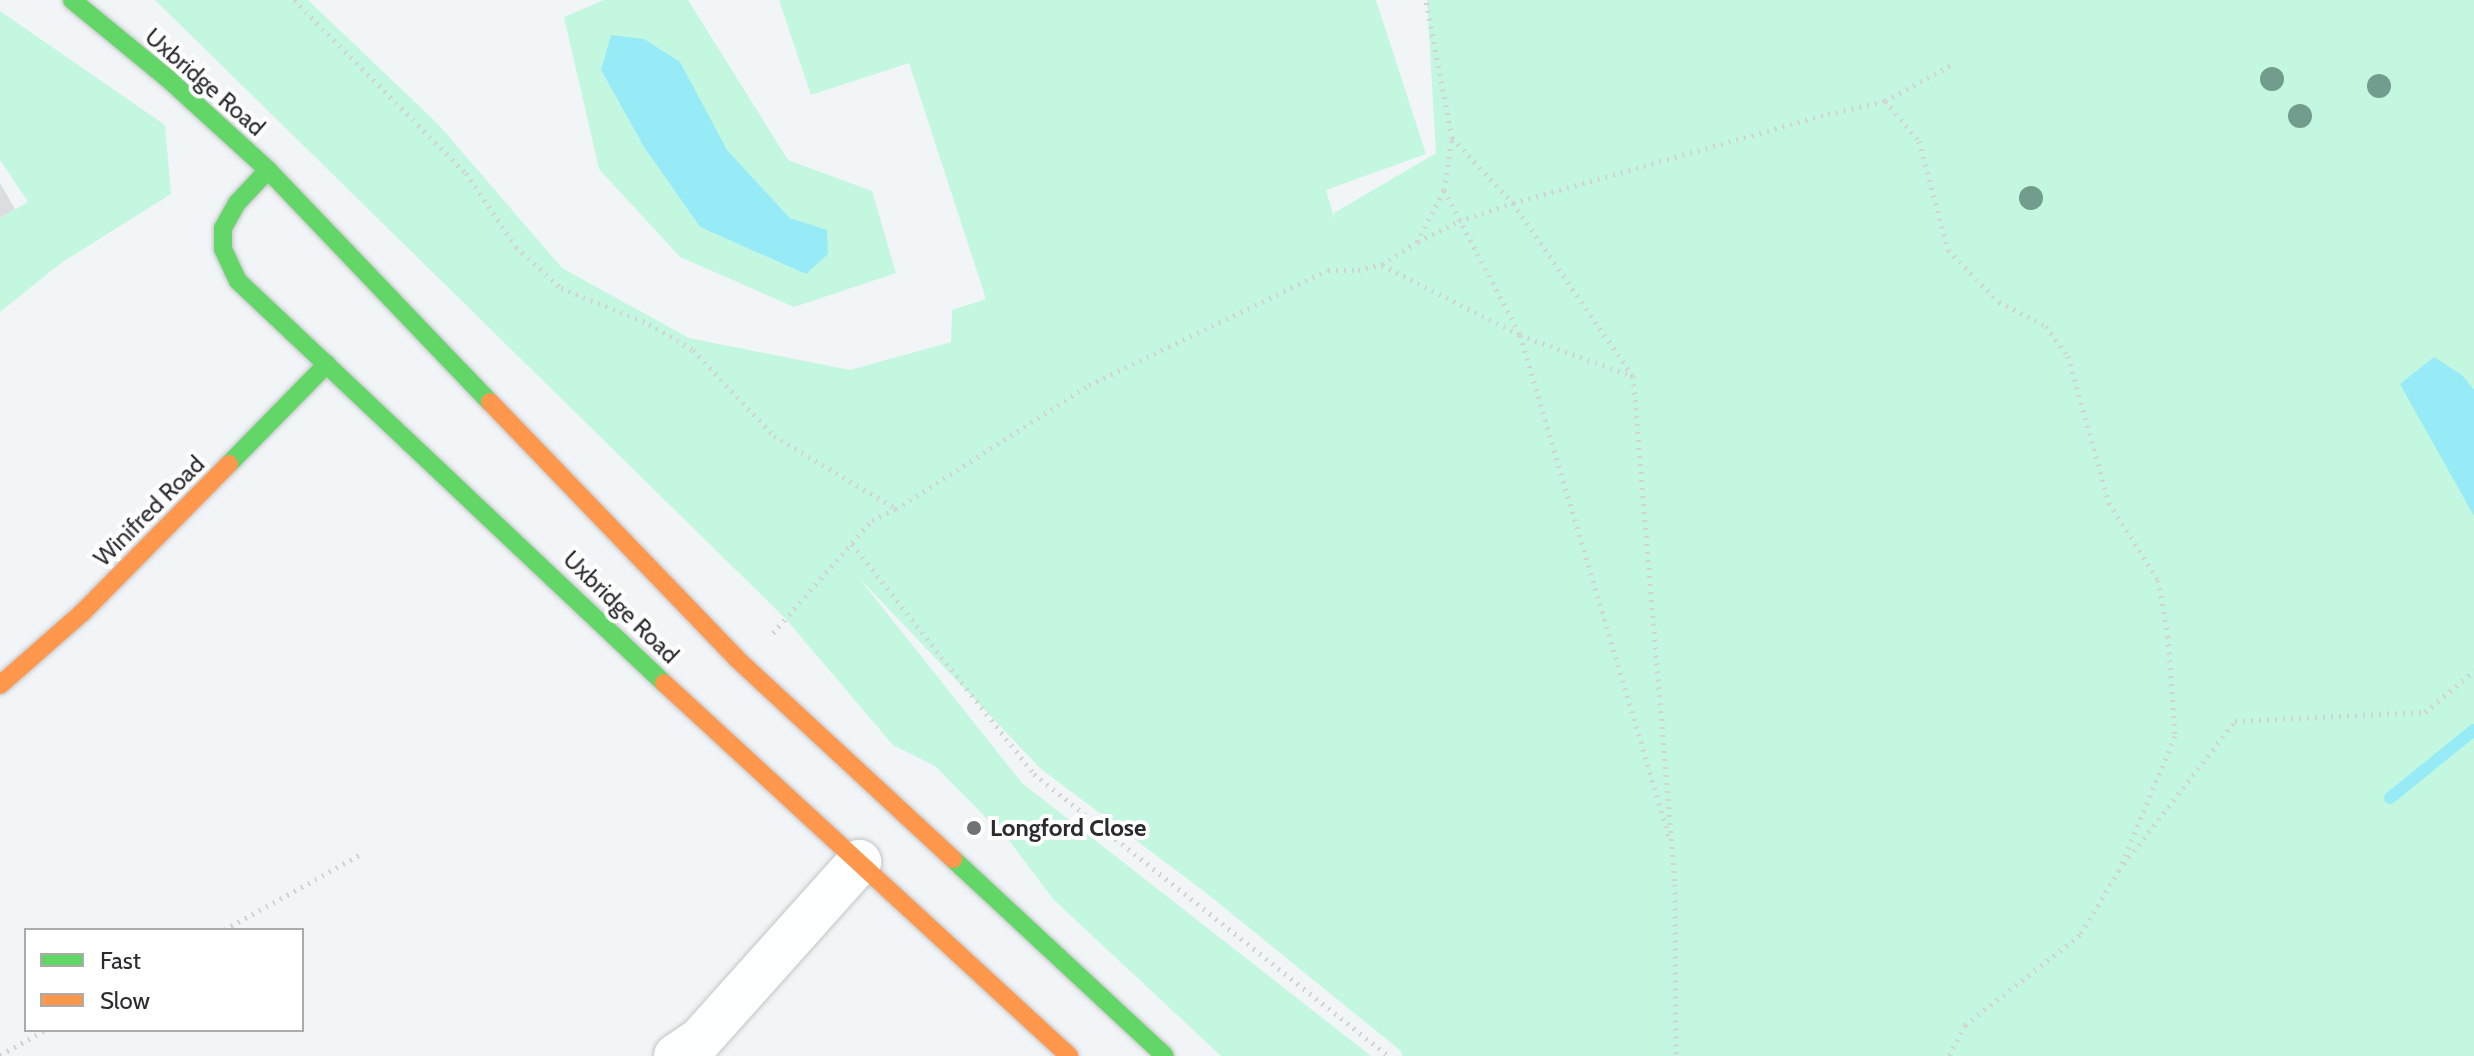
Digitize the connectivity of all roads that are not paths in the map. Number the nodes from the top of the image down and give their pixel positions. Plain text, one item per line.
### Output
1 (72, 0) edge
2 (268, 170) junction
3 (327, 364) junction
4 (0, 685) edge
5 (859, 862) junction
6 (676, 1056) edge
7 (1069, 1056) edge
8 (1165, 1056) edge

1 - 2 street, Uxbridge Road
2 - 3 street, Uxbridge Road
2 - 8 street, Uxbridge Road
3 - 4 street, Winifred Road
3 - 5 street, Uxbridge Road
5 - 6 street
5 - 7 street, Uxbridge Road

